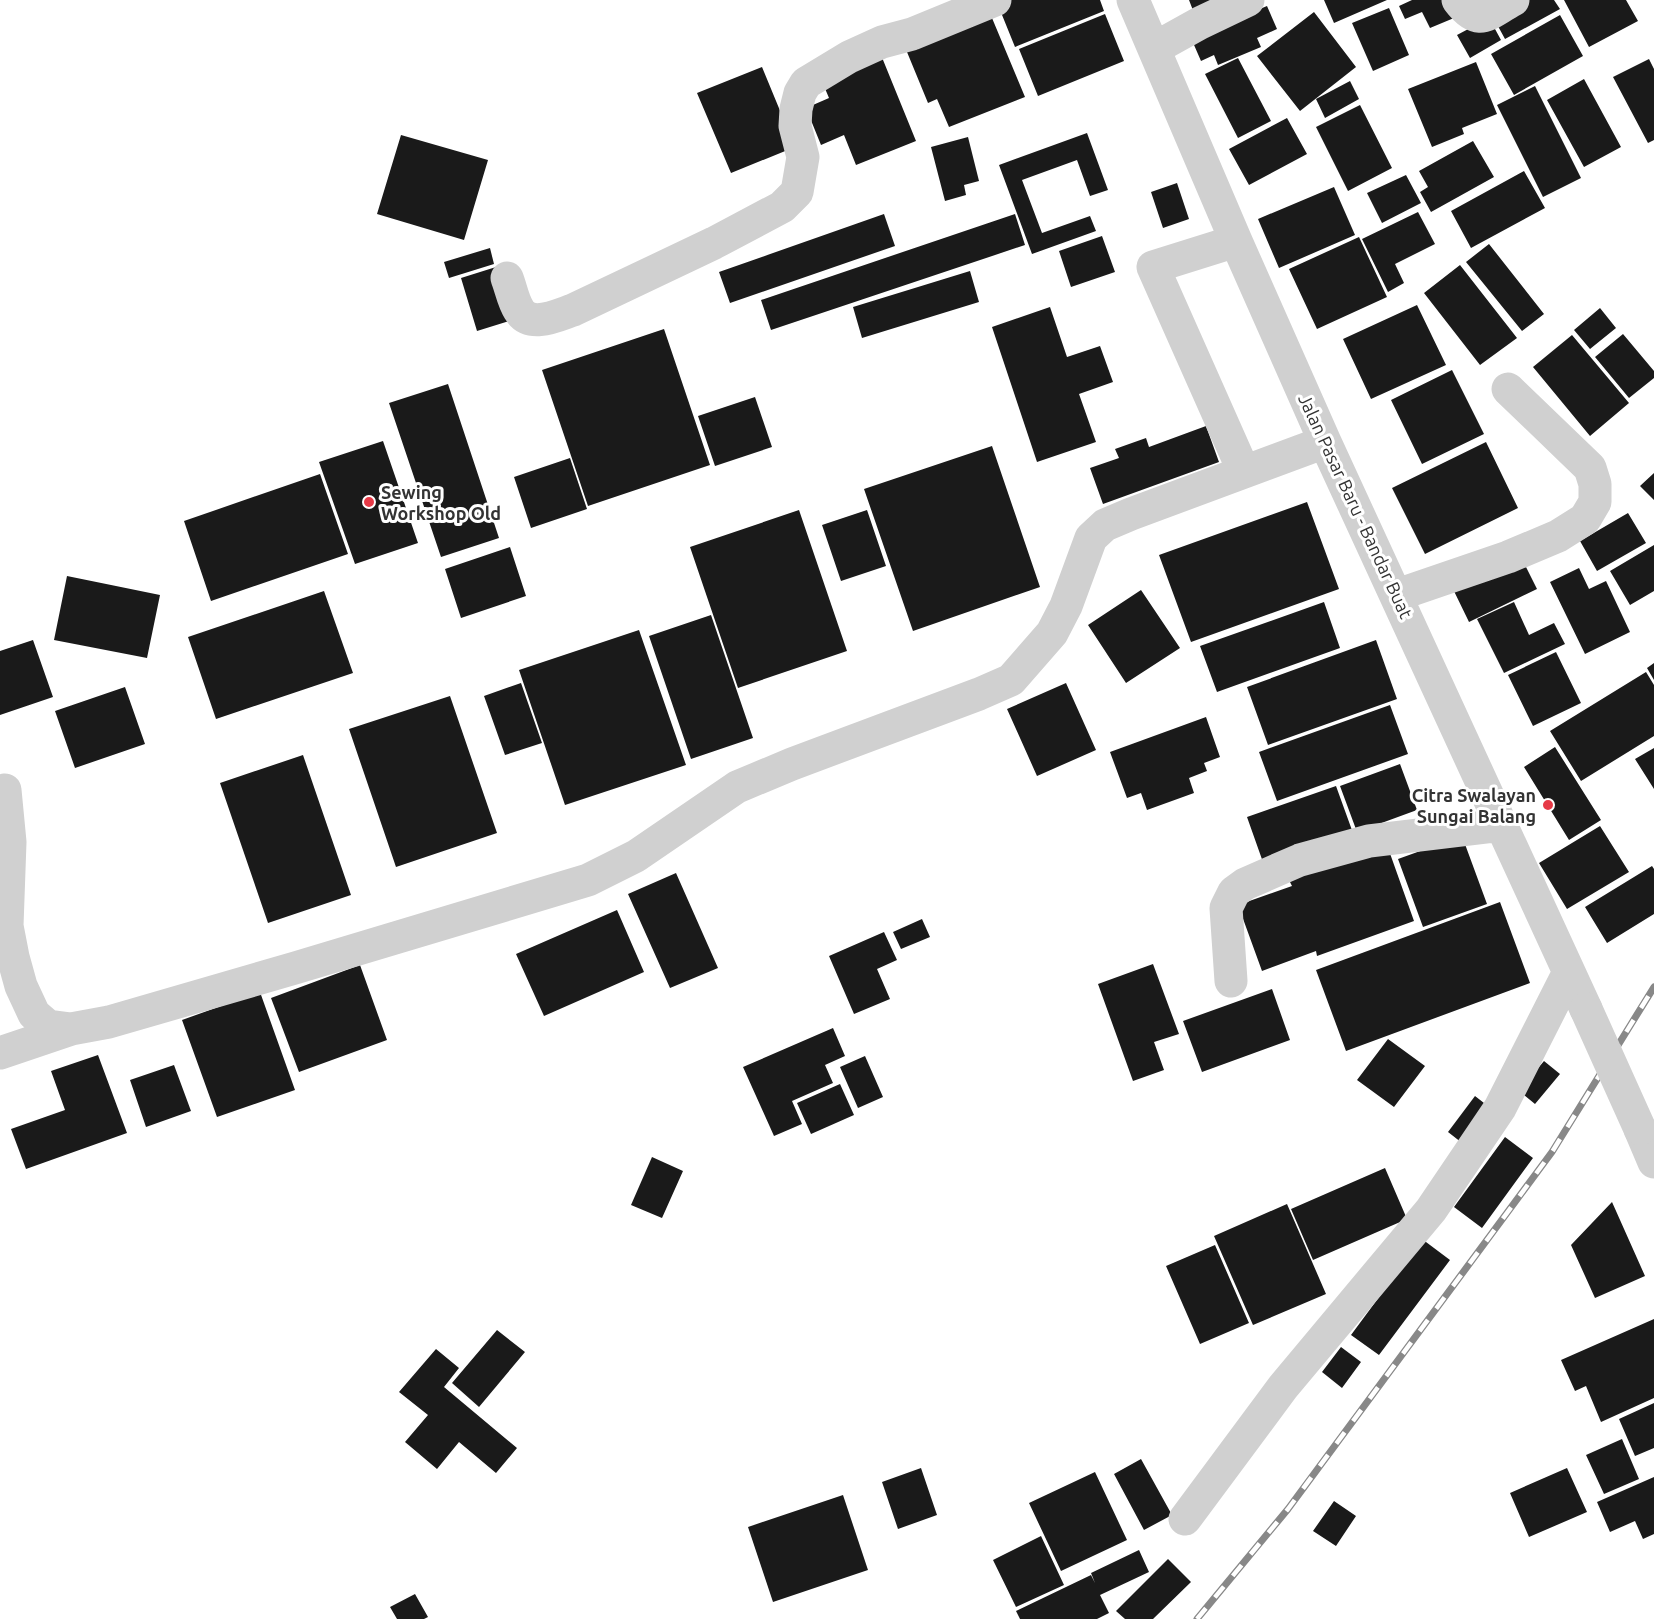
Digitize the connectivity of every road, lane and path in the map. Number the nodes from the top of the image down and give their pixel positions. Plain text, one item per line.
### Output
1 (994, 0) edge
2 (1133, 0) edge
3 (1248, 0) edge
4 (1458, 0) edge
5 (1513, 0) edge
6 (1155, 48) junction
7 (1236, 241) junction
8 (507, 278) dead end
9 (1508, 389) dead end
10 (1325, 442) junction
11 (1244, 472) junction
12 (1397, 595) junction
13 (5, 790) dead end
14 (1502, 825) junction
15 (1569, 972) junction
16 (1232, 981) dead end
17 (71, 1029) junction
18 (0, 1053) edge
19 (1654, 1162) edge
20 (1185, 1519) dead end

1 - 8 street
2 - 6 street, Jalan Pasar Baru - Bandar Buat
3 - 6 street
4 - 5 street
6 - 7 street, Jalan Pasar Baru - Bandar Buat
7 - 10 street, Jalan Pasar Baru - Bandar Buat
7 - 11 street
9 - 12 street
10 - 11 street
10 - 12 street, Jalan Pasar Baru - Bandar Buat
11 - 17 street
12 - 14 street, Jalan Pasar Baru - Bandar Buat
13 - 17 street
14 - 15 street, Jalan Pasar Baru - Bandar Buat
14 - 16 street
15 - 19 street, Jalan Pasar Baru - Bandar Buat, bridge
15 - 20 street
17 - 18 street

